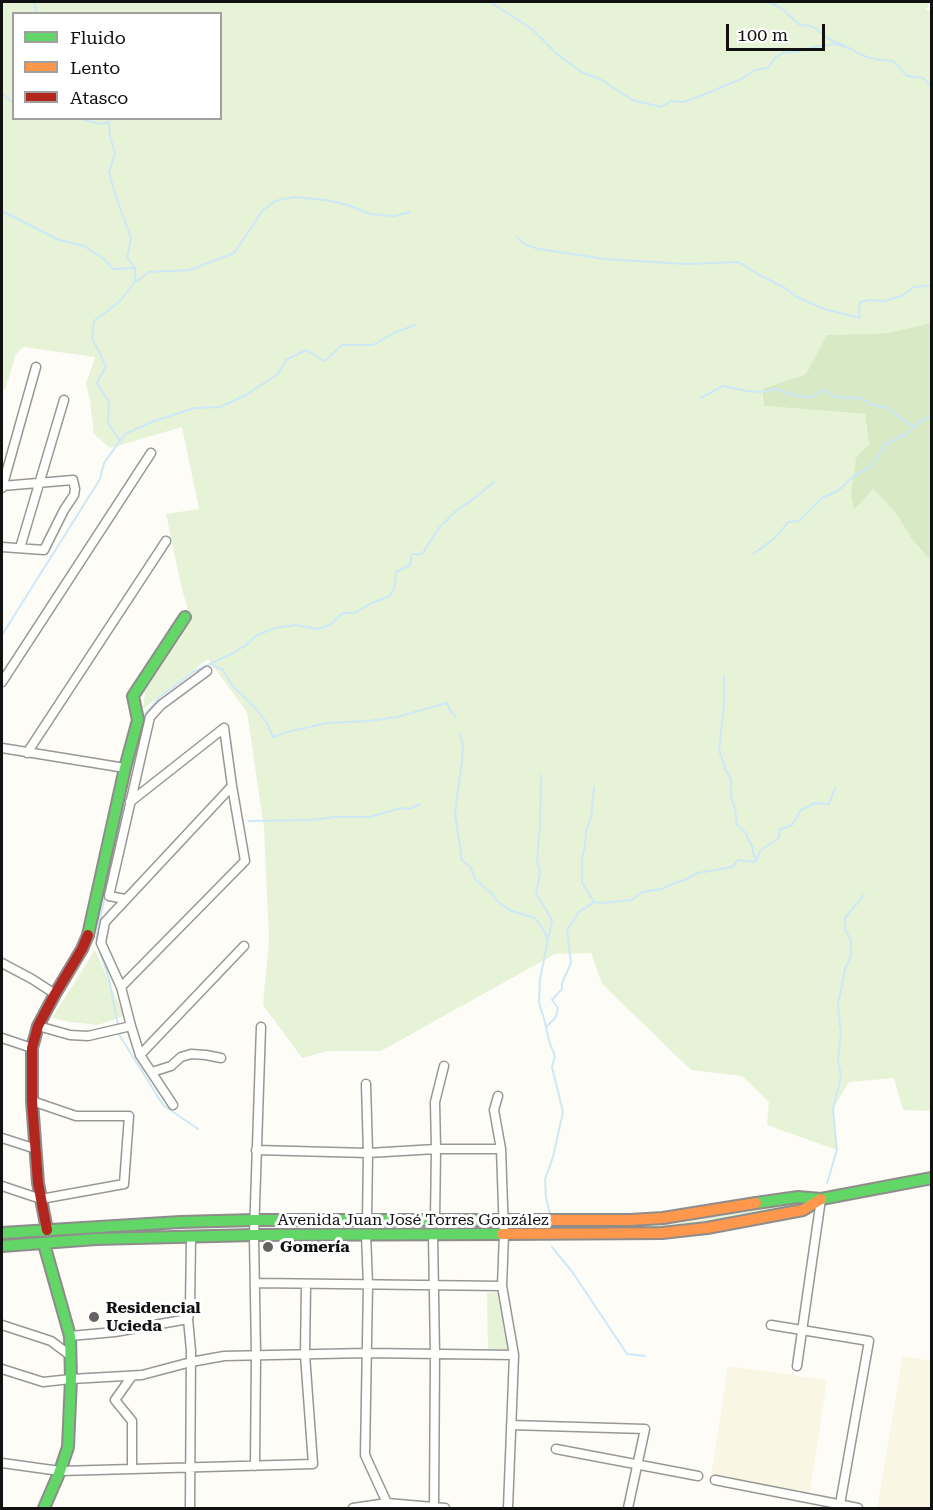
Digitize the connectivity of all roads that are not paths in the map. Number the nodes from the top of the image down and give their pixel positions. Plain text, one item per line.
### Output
1 (36, 367) dead end
2 (64, 400) dead end
3 (151, 453) dead end
4 (39, 483) junction
5 (2, 487) edge
6 (166, 541) dead end
7 (2, 548) edge
8 (20, 548) junction
9 (185, 617) dead end
10 (207, 671) dead end
11 (2, 682) edge
12 (2, 748) edge
13 (27, 753) junction
14 (125, 768) junction
15 (232, 786) junction
16 (131, 802) junction
17 (117, 808) junction
18 (125, 899) junction
19 (244, 946) dead end
20 (2, 963) edge
21 (121, 987) junction
22 (55, 994) junction
23 (38, 1026) junction
24 (131, 1026) junction
25 (261, 1027) dead end
26 (2, 1038) edge
27 (32, 1048) junction
28 (140, 1055) junction
29 (220, 1058) dead end
30 (444, 1066) dead end
31 (152, 1072) junction
32 (366, 1084) dead end
33 (498, 1096) dead end
34 (32, 1101) junction
35 (173, 1105) dead end
36 (2, 1138) edge
37 (36, 1149) junction
38 (436, 1149) junction
39 (501, 1149) junction
40 (256, 1150) junction
41 (368, 1153) junction
42 (932, 1178) edge
43 (2, 1186) edge
44 (41, 1199) junction
45 (821, 1199) junction
46 (255, 1220) junction
47 (435, 1220) junction
48 (504, 1220) junction
49 (537, 1220) junction
50 (367, 1221) junction
51 (47, 1230) junction
52 (2, 1233) edge
53 (366, 1234) junction
54 (433, 1234) junction
55 (504, 1234) junction
56 (537, 1234) junction
57 (254, 1235) junction
58 (191, 1237) junction
59 (44, 1244) junction
60 (2, 1246) edge
61 (256, 1283) junction
62 (306, 1285) junction
63 (368, 1285) junction
64 (434, 1285) junction
65 (502, 1286) junction
66 (188, 1319) junction
67 (2, 1325) edge
68 (771, 1325) dead end
69 (802, 1330) junction
70 (70, 1336) junction
71 (367, 1353) junction
72 (256, 1355) junction
73 (304, 1355) junction
74 (435, 1355) junction
75 (514, 1355) junction
76 (71, 1356) junction
77 (191, 1362) junction
78 (797, 1366) dead end
79 (2, 1369) edge
80 (132, 1376) junction
81 (71, 1379) junction
82 (511, 1425) junction
83 (556, 1449) dead end
84 (2, 1463) edge
85 (638, 1464) junction
86 (255, 1466) junction
87 (190, 1467) junction
88 (132, 1468) junction
89 (60, 1471) junction
90 (698, 1476) dead end
91 (716, 1480) dead end
92 (387, 1503) junction
93 (840, 1506) edge
94 (434, 1508) edge
95 (44, 1509) edge
96 (190, 1509) edge
97 (353, 1509) edge
98 (445, 1509) edge
99 (508, 1509) edge
100 (628, 1509) edge
101 (858, 1509) edge

1 - 5 street
2 - 4 street
3 - 11 street
4 - 5 street
4 - 8 street
4 - 8 street
6 - 13 street
7 - 8 street
9 - 14 main road
10 - 16 street
12 - 13 street
13 - 14 street
14 - 17 main road
15 - 16 street
15 - 18 street
15 - 21 street
16 - 17 street
16 - 18 street
17 - 22 main road
18 - 21 street
19 - 28 street
20 - 22 street
21 - 24 street
22 - 23 main road
23 - 24 street
23 - 27 main road
24 - 28 street
25 - 40 street
26 - 27 street
27 - 34 main road
28 - 31 street
29 - 31 street
30 - 38 street
31 - 35 street
32 - 41 street
33 - 39 street
34 - 37 main road
34 - 44 street
36 - 37 street
37 - 44 main road
38 - 39 street
38 - 41 street
38 - 47 street
39 - 48 street
40 - 41 street
40 - 46 street
41 - 50 street
42 - 45 main road, Avenida Juan José Torres González
43 - 44 street
44 - 51 main road
45 - 49 main road, Avenida Juan José Torres González
45 - 56 main road, Avenida Juan José Torres González
45 - 69 street
46 - 50 main road, Avenida Juan José Torres González
46 - 51 main road, Avenida Juan José Torres González
46 - 57 street
47 - 48 main road, Avenida Juan José Torres González
47 - 50 main road, Avenida Juan José Torres González
48 - 49 main road, Avenida Juan José Torres González
48 - 55 street
49 - 56 main road
51 - 52 main road, Avenida Juan José Torres González
53 - 54 main road, Avenida Juan José Torres González
53 - 57 main road, Avenida Juan José Torres González
53 - 63 street
54 - 55 main road, Avenida Juan José Torres González
54 - 64 street
55 - 56 main road, Avenida Juan José Torres González
55 - 65 street
57 - 58 main road, Avenida Juan José Torres González
57 - 61 street
58 - 59 main road, Avenida Juan José Torres González
58 - 66 street
59 - 60 main road, Avenida Juan José Torres González
59 - 70 main road
61 - 62 street
61 - 72 street
62 - 63 street
62 - 73 street
63 - 64 street
63 - 71 street
64 - 65 street
64 - 74 street
65 - 75 street
66 - 70 street
66 - 77 street
67 - 76 street
68 - 69 street
69 - 78 street
69 - 93 street
70 - 76 main road
71 - 73 street
71 - 74 street
71 - 92 street
72 - 73 street
72 - 77 street
72 - 86 street
73 - 86 street
74 - 75 street
74 - 94 street
75 - 82 street
76 - 81 main road
77 - 80 street
77 - 87 street
79 - 81 street
80 - 81 street
80 - 88 street
81 - 89 main road
82 - 85 street
82 - 99 street
83 - 85 street
84 - 89 street
85 - 90 street
85 - 100 street
86 - 87 street
87 - 88 street
87 - 96 street
88 - 89 street
89 - 95 main road
91 - 93 street
92 - 94 street
92 - 97 street
93 - 101 street
94 - 98 street

